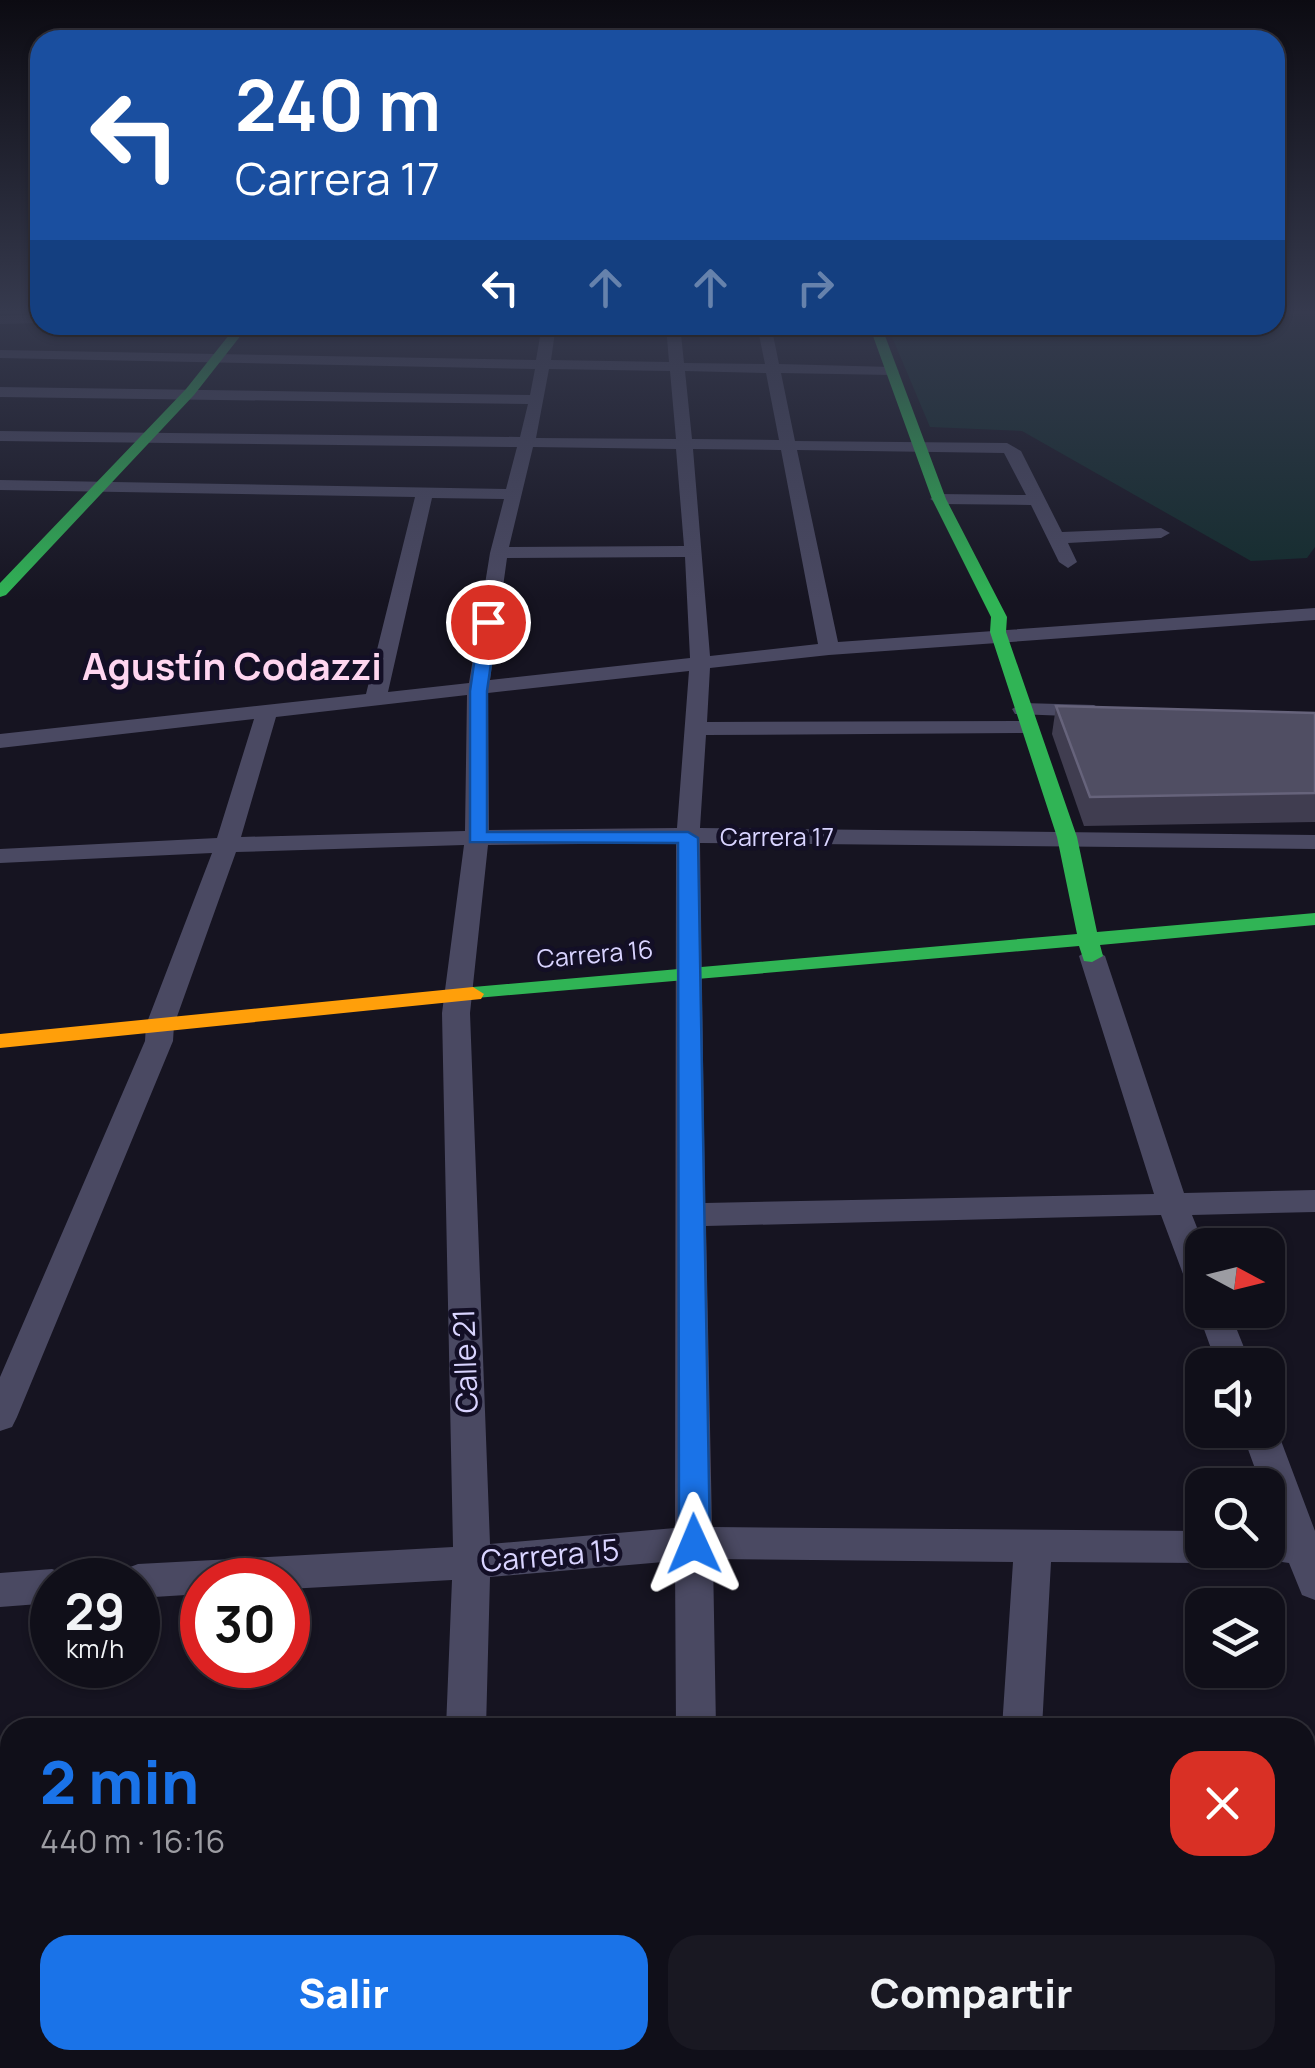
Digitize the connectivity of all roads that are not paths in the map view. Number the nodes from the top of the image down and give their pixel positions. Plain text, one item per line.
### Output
1 (176, 407) edge
2 (535, 407) edge
3 (681, 407) edge
4 (780, 407) edge
5 (895, 407) edge
6 (0, 436) edge
7 (148, 436) junction
8 (526, 442) junction
9 (686, 445) junction
10 (787, 447) junction
11 (908, 448) junction
12 (0, 485) edge
13 (102, 485) junction
14 (425, 493) junction
15 (511, 494) junction
16 (940, 499) junction
17 (1038, 500) junction
18 (928, 529) dead end
19 (1161, 533) dead end
20 (1056, 538) junction
21 (694, 551) junction
22 (499, 553) junction
23 (1068, 562) dead end
24 (0, 566) edge
25 (26, 567) junction
26 (952, 575) dead end
27 (0, 592) edge
28 (1315, 614) edge
29 (1000, 635) junction
30 (829, 650) junction
31 (700, 664) junction
32 (478, 691) junction
33 (375, 702) junction
34 (1120, 712) edge
35 (266, 714) junction
36 (1026, 718) junction
37 (694, 728) junction
38 (0, 741) edge
39 (1068, 837) junction
40 (477, 838) junction
41 (688, 838) junction
42 (228, 842) junction
43 (1315, 842) edge
44 (0, 856) edge
45 (1315, 919) edge
46 (1315, 938) edge
47 (1090, 948) junction
48 (688, 982) junction
49 (457, 1004) junction
50 (159, 1033) junction
51 (0, 1041) edge
52 (0, 1057) edge
53 (1315, 1201) edge
54 (1173, 1204) junction
55 (689, 1215) junction
56 (1185, 1236) edge
57 (0, 1416) edge
58 (1265, 1448) edge
59 (694, 1544) junction
60 (1185, 1547) edge
61 (1295, 1547) edge
62 (1033, 1548) junction
63 (472, 1562) junction
64 (160, 1581) edge
65 (1315, 1583) edge
66 (30, 1588) edge
67 (0, 1590) edge
68 (466, 1718) edge
69 (696, 1718) edge
70 (1023, 1718) edge

1 - 7 street
2 - 8 street, Calle 21
3 - 9 street
4 - 10 street
5 - 11 street
6 - 7 street
7 - 8 street
7 - 13 street
8 - 9 street
8 - 15 street, Calle 21
9 - 10 street
9 - 21 street
10 - 11 street
10 - 30 street
11 - 16 street
11 - 17 street
11 - 18 street
12 - 13 street
13 - 14 street
13 - 25 street
14 - 15 street
14 - 33 street
15 - 22 street, Calle 21
16 - 17 street
16 - 29 street
17 - 20 street
19 - 20 street
20 - 23 street
21 - 22 street
21 - 31 street
22 - 32 street, Calle 21
24 - 25 street
25 - 27 street
26 - 29 street
28 - 29 street
29 - 30 street
29 - 36 street
30 - 31 street
31 - 32 street
31 - 37 street
32 - 33 street
32 - 40 street, Calle 21
33 - 35 street
34 - 36 street
35 - 38 street
35 - 42 street
36 - 37 street
36 - 39 street
37 - 41 street
39 - 41 street, Carrera 17
39 - 43 street, Carrera 17
39 - 47 street
40 - 41 street, Carrera 17
40 - 42 street, Carrera 17
40 - 49 street, Calle 21
41 - 48 street
42 - 44 street, Carrera 17
42 - 50 street
45 - 47 street, Carrera 16
46 - 47 street, Carrera 16
47 - 48 street, Carrera 16
47 - 54 street
48 - 49 street, Carrera 16
48 - 55 street
49 - 50 street, Carrera 16
49 - 63 street, Calle 21
50 - 51 street, Carrera 16
50 - 52 street, Carrera 16
50 - 57 street
53 - 54 street
54 - 55 street
54 - 56 street
55 - 59 street
58 - 61 street
59 - 62 street, Carrera 15
59 - 63 street, Carrera 15
59 - 69 street
60 - 62 street, Carrera 15
61 - 65 street
62 - 70 street
63 - 64 street, Carrera 15
63 - 68 street, Calle 21
66 - 67 street

